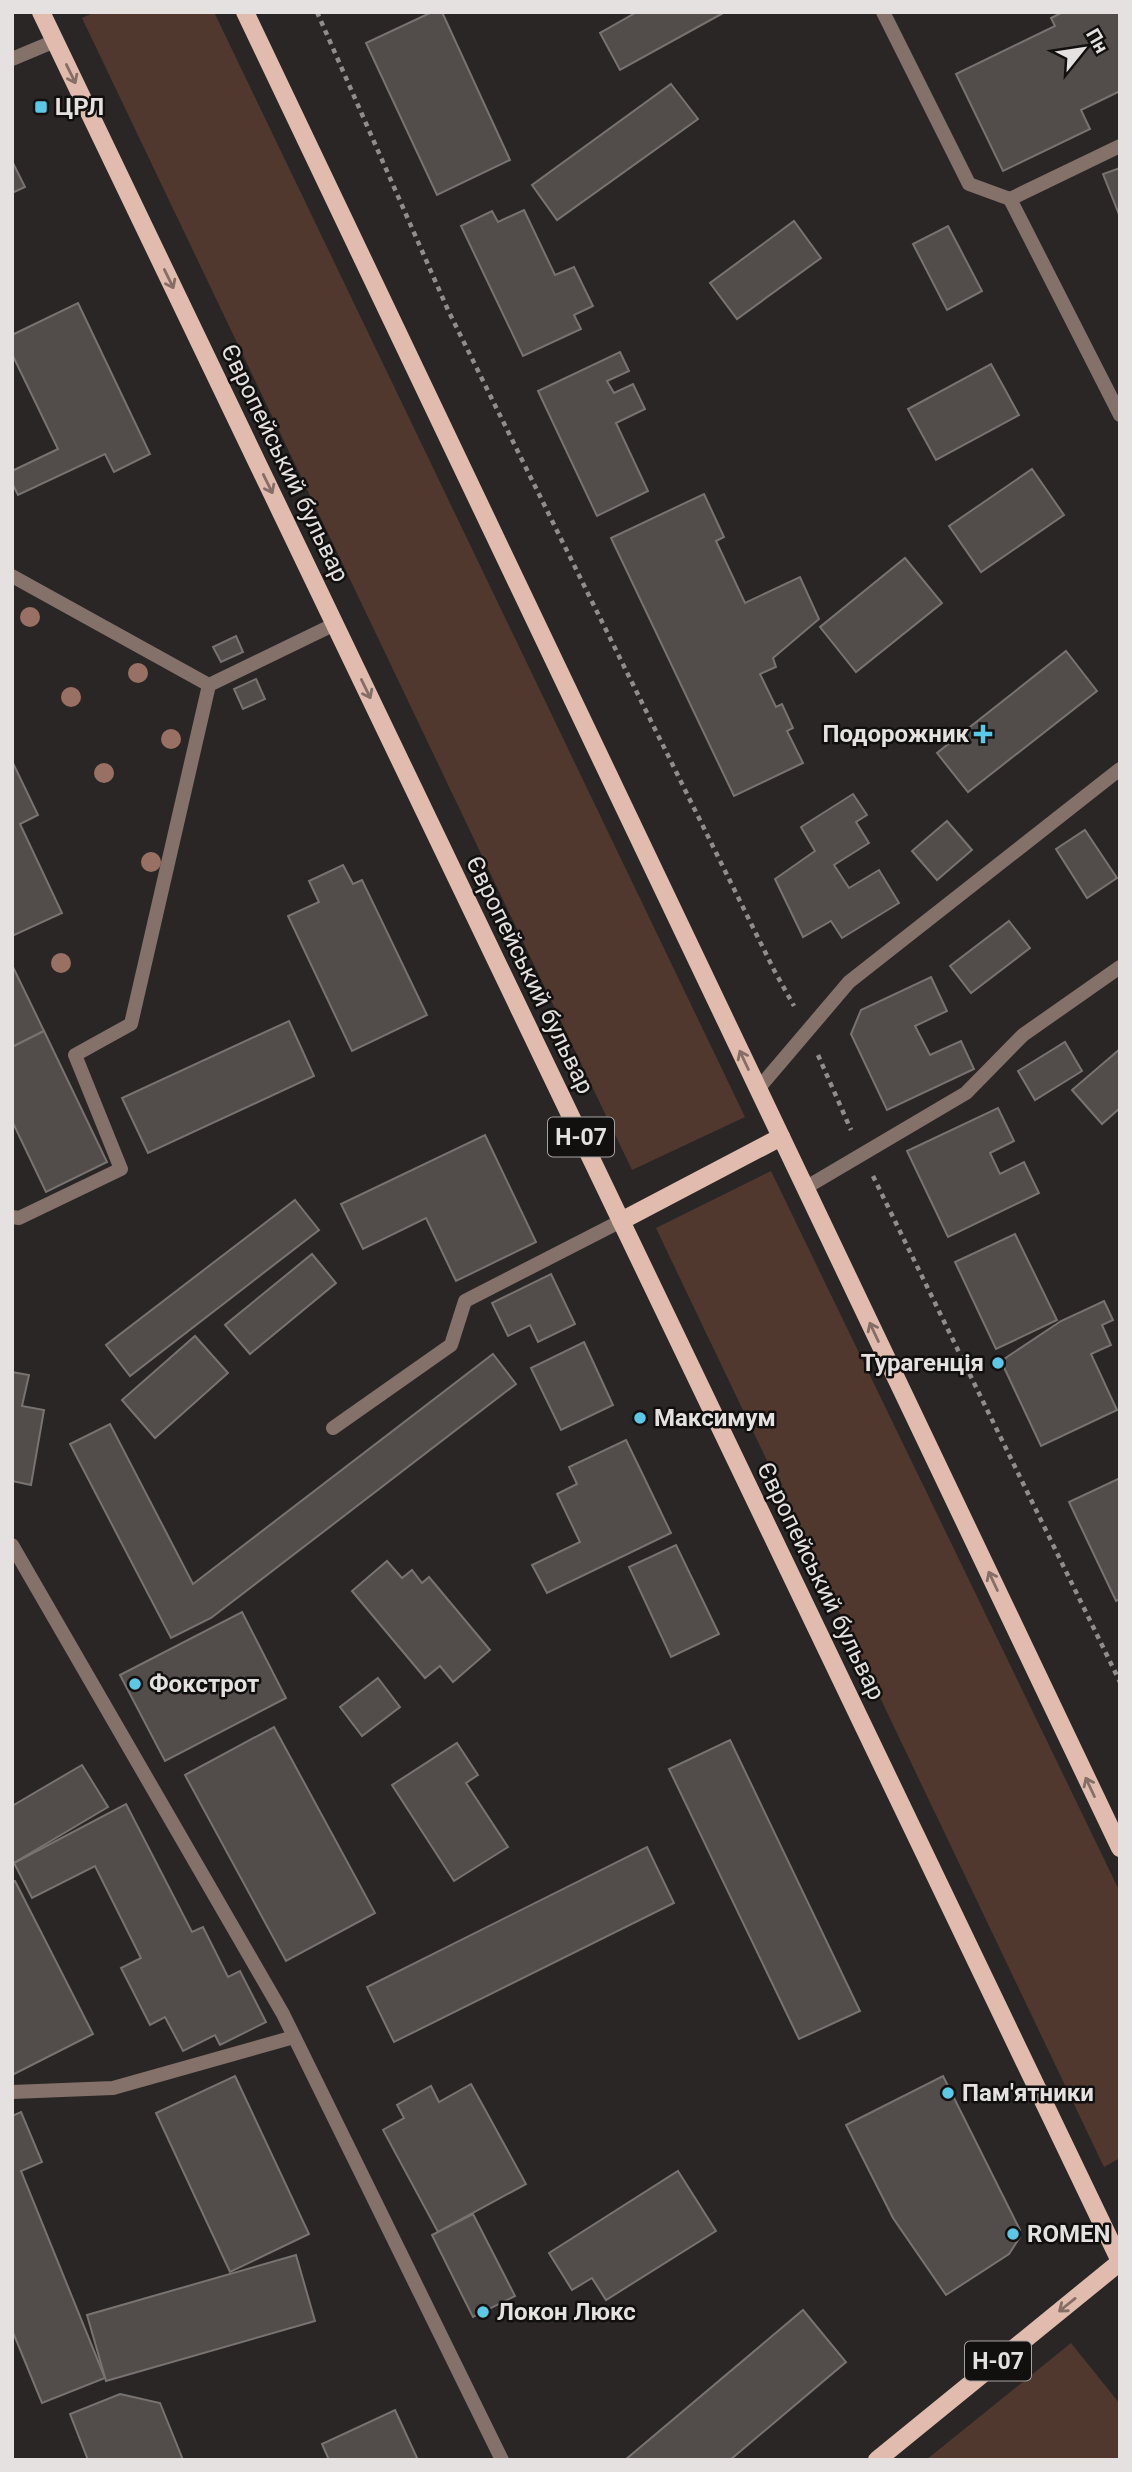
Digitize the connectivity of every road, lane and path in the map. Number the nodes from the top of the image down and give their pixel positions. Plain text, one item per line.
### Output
1 (41, 12) edge
2 (245, 12) edge
3 (317, 12) edge
4 (883, 12) edge
5 (55, 41) junction
6 (12, 59) edge
7 (1120, 146) edge
8 (1010, 199) junction
9 (1120, 415) edge
10 (12, 576) edge
11 (335, 624) junction
12 (209, 685) junction
13 (1120, 769) edge
14 (1120, 967) edge
15 (808, 1030) junction
16 (758, 1089) junction
17 (781, 1137) junction
18 (862, 1154) junction
19 (805, 1188) junction
20 (12, 1217) edge
21 (621, 1221) junction
22 (333, 1428) dead end
23 (12, 1545) edge
24 (1120, 1682) edge
25 (1120, 1848) edge
26 (294, 2037) junction
27 (12, 2092) edge
28 (1120, 2262) edge
29 (502, 2460) edge
30 (877, 2460) edge

1 - 5 main road, Європейський бульвар / Н-07
16 -> 2 main road
3 - 15 path
4 - 8 lane
5 - 6 lane
5 -> 11 main road, Європейський бульвар / Н-07
7 - 8 lane
8 - 9 lane
10 - 12 lane
11 - 12 lane
11 -> 21 main road, Європейський бульвар / Н-07
12 - 20 lane
13 - 15 lane
14 - 18 lane
15 - 16 lane
15 - 18 path
16 - 17 main road
17 - 19 main road
17 - 21 main road
18 - 19 lane
18 - 24 path
25 -> 19 main road
21 - 22 lane
21 - 28 main road, Європейський бульвар / Н-07
23 - 26 lane
26 - 27 lane
26 - 29 lane
28 -> 30 main road, Н-07

